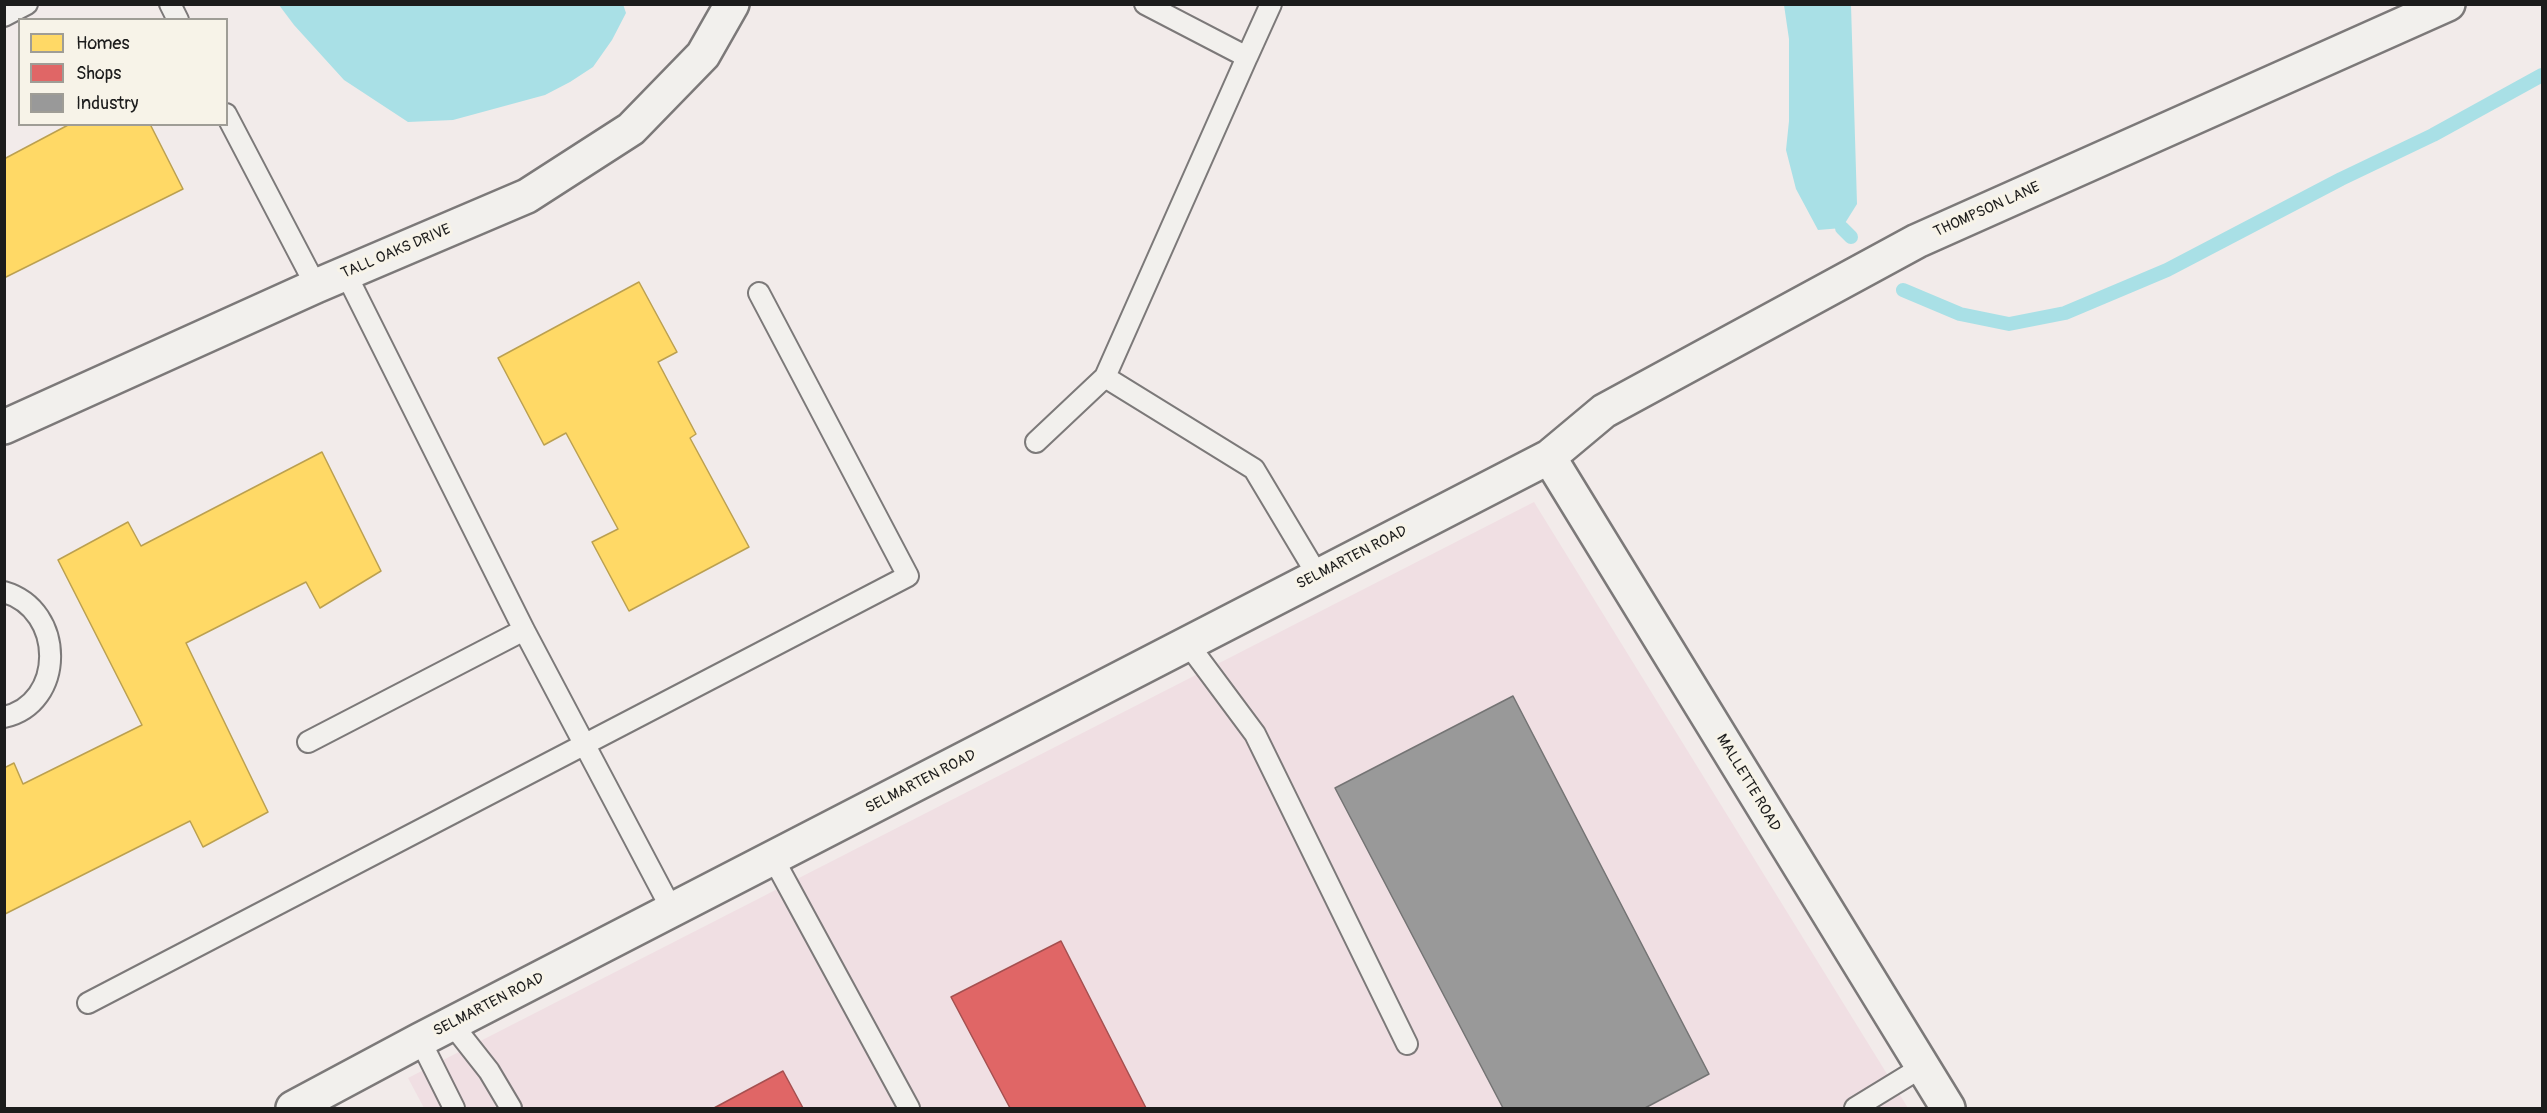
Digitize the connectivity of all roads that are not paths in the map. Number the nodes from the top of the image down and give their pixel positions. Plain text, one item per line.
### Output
1 (27, 4) edge
2 (170, 4) edge
3 (732, 4) edge
4 (1145, 4) edge
5 (1271, 4) edge
6 (2448, 4) edge
7 (4, 16) edge
8 (177, 18) edge
9 (1247, 57) junction
10 (228, 118) edge
11 (346, 274) junction
12 (316, 286) junction
13 (759, 293) dead end
14 (1105, 377) junction
15 (4, 427) edge
16 (1036, 442) dead end
17 (1549, 457) junction
18 (1318, 576) junction
19 (4, 592) edge
20 (524, 630) junction
21 (1188, 644) junction
22 (4, 717) edge
23 (308, 742) dead end
24 (584, 745) junction
25 (773, 858) junction
26 (672, 910) junction
27 (88, 1003) dead end
28 (452, 1024) junction
29 (420, 1040) junction
30 (1407, 1044) dead end
31 (1923, 1067) junction
32 (293, 1108) edge
33 (454, 1108) edge
34 (511, 1108) edge
35 (909, 1108) edge
36 (1855, 1108) edge
37 (1948, 1108) edge

1 - 7 lane
2 - 8 lane
3 - 11 street, TALL OAKS DRIVE
4 - 9 lane
5 - 9 lane
6 - 17 street, THOMPSON LANE
9 - 14 lane
10 - 12 lane
11 - 12 street, TALL OAKS DRIVE
11 - 20 lane
12 - 15 street, TALL OAKS DRIVE
13 - 24 lane
14 - 16 lane
14 - 18 lane
17 - 18 street, SELMARTEN ROAD
17 - 31 street, MALLETTE ROAD
18 - 21 street, SELMARTEN ROAD
19 - 22 lane
20 - 23 lane
20 - 24 lane
21 - 25 street, SELMARTEN ROAD
21 - 30 lane
24 - 26 lane
24 - 27 lane
25 - 26 street, SELMARTEN ROAD
25 - 35 lane
26 - 28 street, SELMARTEN ROAD
28 - 29 street, SELMARTEN ROAD
28 - 34 lane
29 - 32 street, SELMARTEN ROAD
29 - 33 lane
31 - 36 lane
31 - 37 street, MALLETTE ROAD

